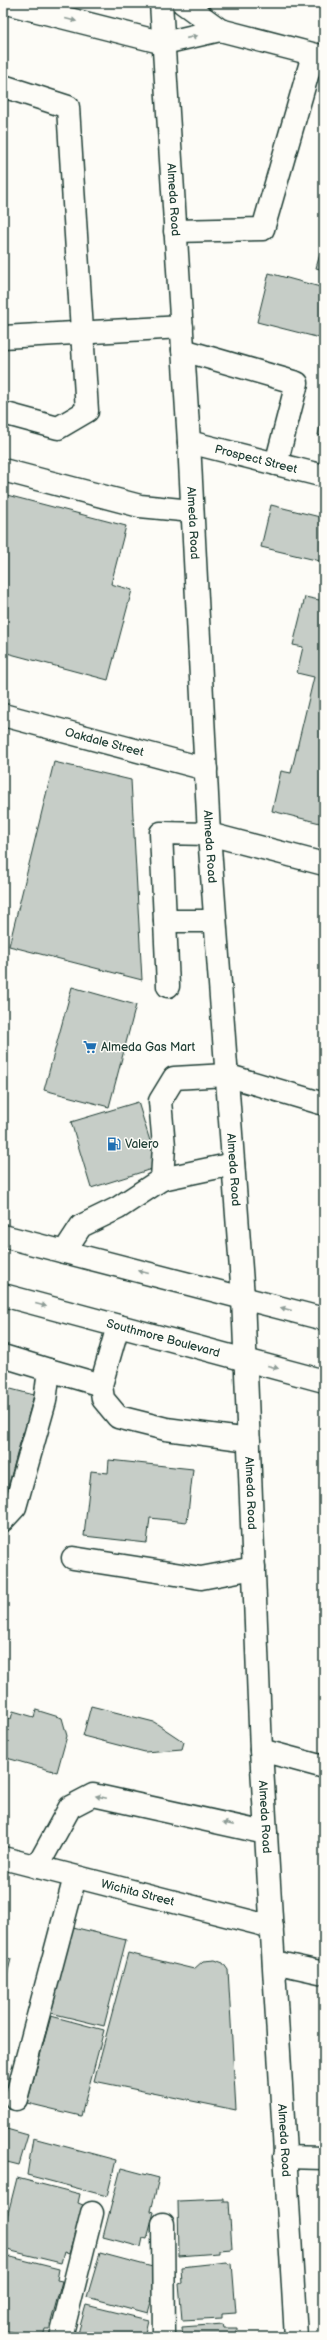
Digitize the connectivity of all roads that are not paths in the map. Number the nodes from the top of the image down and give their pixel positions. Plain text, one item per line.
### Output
1 (6, 3) edge
2 (161, 3) edge
3 (183, 3) edge
4 (220, 30) junction
5 (164, 43) junction
6 (319, 56) edge
7 (3, 86) edge
8 (175, 231) junction
9 (182, 328) junction
10 (83, 332) junction
11 (3, 338) edge
12 (183, 350) junction
13 (3, 413) edge
14 (189, 442) junction
15 (276, 464) junction
16 (3, 470) edge
17 (324, 476) edge
18 (192, 511) junction
19 (3, 715) edge
20 (206, 769) junction
21 (209, 834) junction
22 (324, 864) edge
23 (215, 921) junction
24 (165, 922) junction
25 (168, 986) dead end
26 (226, 1075) junction
27 (324, 1104) edge
28 (233, 1164) junction
29 (162, 1179) junction
30 (3, 1236) edge
31 (64, 1252) junction
32 (3, 1295) edge
33 (243, 1297) junction
34 (324, 1319) edge
35 (118, 1326) junction
36 (3, 1356) edge
37 (245, 1360) junction
38 (49, 1370) junction
39 (324, 1381) edge
40 (101, 1385) junction
41 (249, 1440) junction
42 (3, 1520) edge
43 (73, 1558) dead end
44 (254, 1568) junction
45 (261, 1750) junction
46 (324, 1767) edge
47 (266, 1832) junction
48 (3, 1858) edge
49 (37, 1867) junction
50 (75, 1877) junction
51 (272, 1927) junction
52 (274, 1962) junction
53 (324, 1973) edge
54 (16, 2099) dead end
55 (284, 2157) junction
56 (324, 2158) edge
57 (92, 2213) dead end
58 (163, 2224) dead end
59 (61, 2337) edge
60 (164, 2337) edge
61 (296, 2337) edge

1 -> 5 main road
2 - 5 main road, Almeda Road
3 - 4 main road
5 -> 4 main road
4 - 6 main road
5 - 8 main road, Almeda Road
6 - 8 main road
7 - 10 main road
8 - 9 main road, Almeda Road
9 - 10 main road
9 - 12 main road, Almeda Road
10 - 11 main road
10 - 13 main road
12 - 14 main road, Almeda Road
12 - 15 main road
14 - 15 main road, Prospect Street
14 - 18 main road, Almeda Road
15 - 17 main road, Prospect Street
16 - 18 main road
18 - 20 main road, Almeda Road
19 - 20 main road, Oakdale Street
20 - 21 main road, Almeda Road
21 - 22 main road
21 - 23 main road, Almeda Road
21 - 24 main road
23 - 24 main road
23 - 26 main road, Almeda Road
24 - 25 main road
26 - 27 main road
26 - 28 main road, Almeda Road
26 - 29 main road
28 - 29 main road
28 - 33 main road, Almeda Road
29 - 31 main road
30 - 31 main road
33 -> 31 main road
32 -> 35 main road, Southmore Boulevard
34 -> 33 main road
33 - 37 main road, Almeda Road
35 - 37 main road, Southmore Boulevard
35 - 40 main road
36 - 38 main road
37 -> 39 main road, Southmore Boulevard
37 - 41 main road, Almeda Road
38 - 40 main road
38 - 42 main road
40 - 41 main road
41 - 44 main road, Almeda Road
43 - 44 main road
44 - 45 main road, Almeda Road
45 - 46 main road
45 - 47 main road, Almeda Road
47 -> 49 main road
47 - 51 main road, Almeda Road
48 - 49 main road, Wichita Street
49 - 50 main road, Wichita Street
50 - 51 main road, Wichita Street
50 - 54 main road
51 - 52 main road, Almeda Road
52 - 53 main road
52 - 55 main road, Almeda Road
55 - 56 main road
55 - 61 main road, Almeda Road
57 - 59 main road
58 - 60 main road

